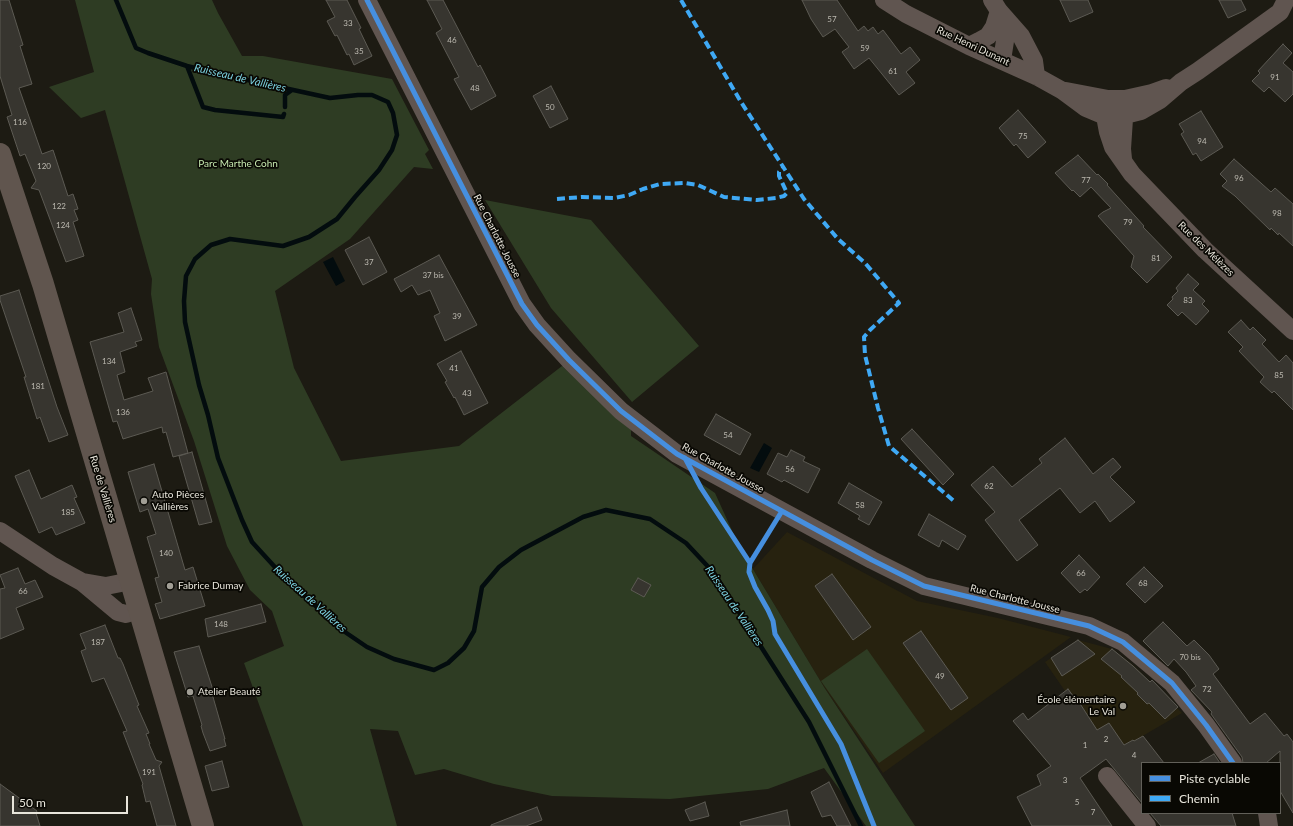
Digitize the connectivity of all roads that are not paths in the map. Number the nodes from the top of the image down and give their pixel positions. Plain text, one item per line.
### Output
1 (367, 0) edge
2 (884, 0) edge
3 (1286, 0) edge
4 (996, 5) edge
5 (969, 46) junction
6 (1002, 60) junction
7 (1036, 76) junction
8 (1116, 108) junction
9 (0, 154) edge
10 (1293, 332) edge
11 (0, 531) edge
12 (130, 581) junction
13 (82, 582) junction
14 (139, 610) junction
15 (1232, 762) edge
16 (1108, 776) dead end
17 (1267, 814) edge
18 (203, 826) edge
19 (1147, 826) edge
20 (1269, 826) edge

1 - 15 street, Rue Charlotte Jousse
2 - 5 street, Rue Henri Dunant
3 - 8 street
4 - 5 street
4 - 6 street
4 - 7 street
5 - 6 street, Rue Henri Dunant
6 - 7 street, Rue Henri Dunant
7 - 8 street, Rue Henri Dunant
8 - 10 street, Rue des Mélèzes
9 - 12 main road, Rue de Vallières
11 - 13 street
12 - 13 street
12 - 14 main road, Rue de Vallières
13 - 14 street
14 - 18 main road, Rue de Vallières
16 - 19 street
17 - 20 street

